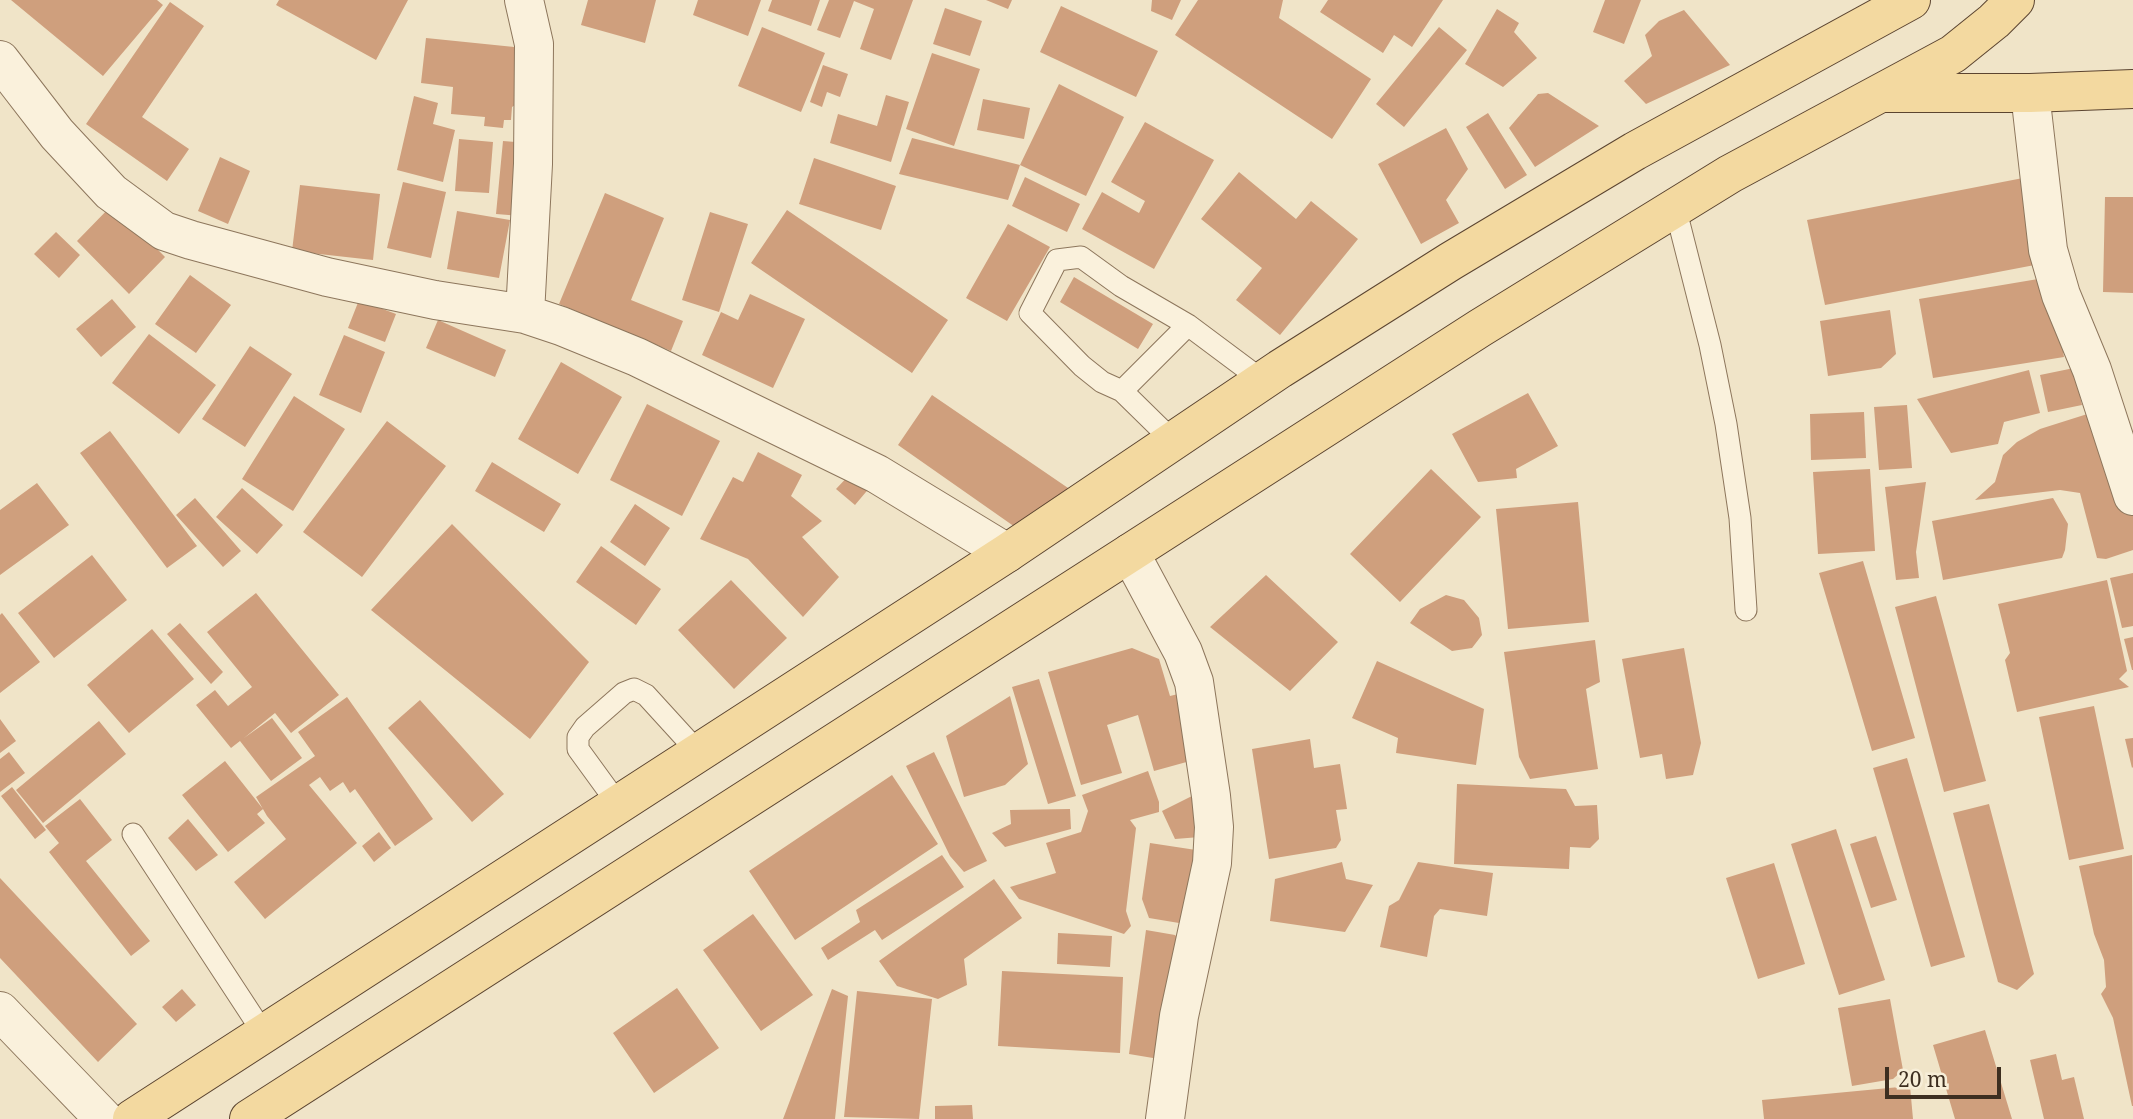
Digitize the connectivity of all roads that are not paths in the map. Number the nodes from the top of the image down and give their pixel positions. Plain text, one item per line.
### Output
1 (524, 0) edge
2 (1911, 0) edge
3 (2015, 0) edge
4 (1879, 10) edge
5 (0, 60) edge
6 (2133, 89) edge
7 (1882, 93) junction
8 (2030, 93) junction
9 (1675, 208) junction
10 (525, 314) junction
11 (1188, 325) junction
12 (1262, 381) junction
13 (1122, 391) junction
14 (1173, 441) junction
15 (2133, 496) edge
16 (1130, 552) junction
17 (1007, 553) junction
18 (1746, 610) dead end
19 (698, 752) junction
20 (618, 804) junction
21 (133, 834) dead end
22 (0, 1011) edge
23 (264, 1034) junction
24 (104, 1119) edge
25 (132, 1119) edge
26 (249, 1119) edge
27 (1165, 1119) edge

1 - 10 street
2 - 4 main road
3 - 7 main road
4 - 12 main road
5 - 10 street
6 - 8 main road
7 - 8 main road
7 - 9 main road
8 - 15 street
9 - 16 main road
9 - 18 lane
10 - 17 street
11 - 12 lane
11 - 13 lane
11 - 13 lane
12 - 14 main road
13 - 14 lane
14 - 17 main road
16 - 26 main road
16 - 27 street
17 - 19 main road
19 - 20 main road
19 - 20 lane
20 - 23 main road
21 - 23 lane
22 - 24 street
23 - 25 main road

